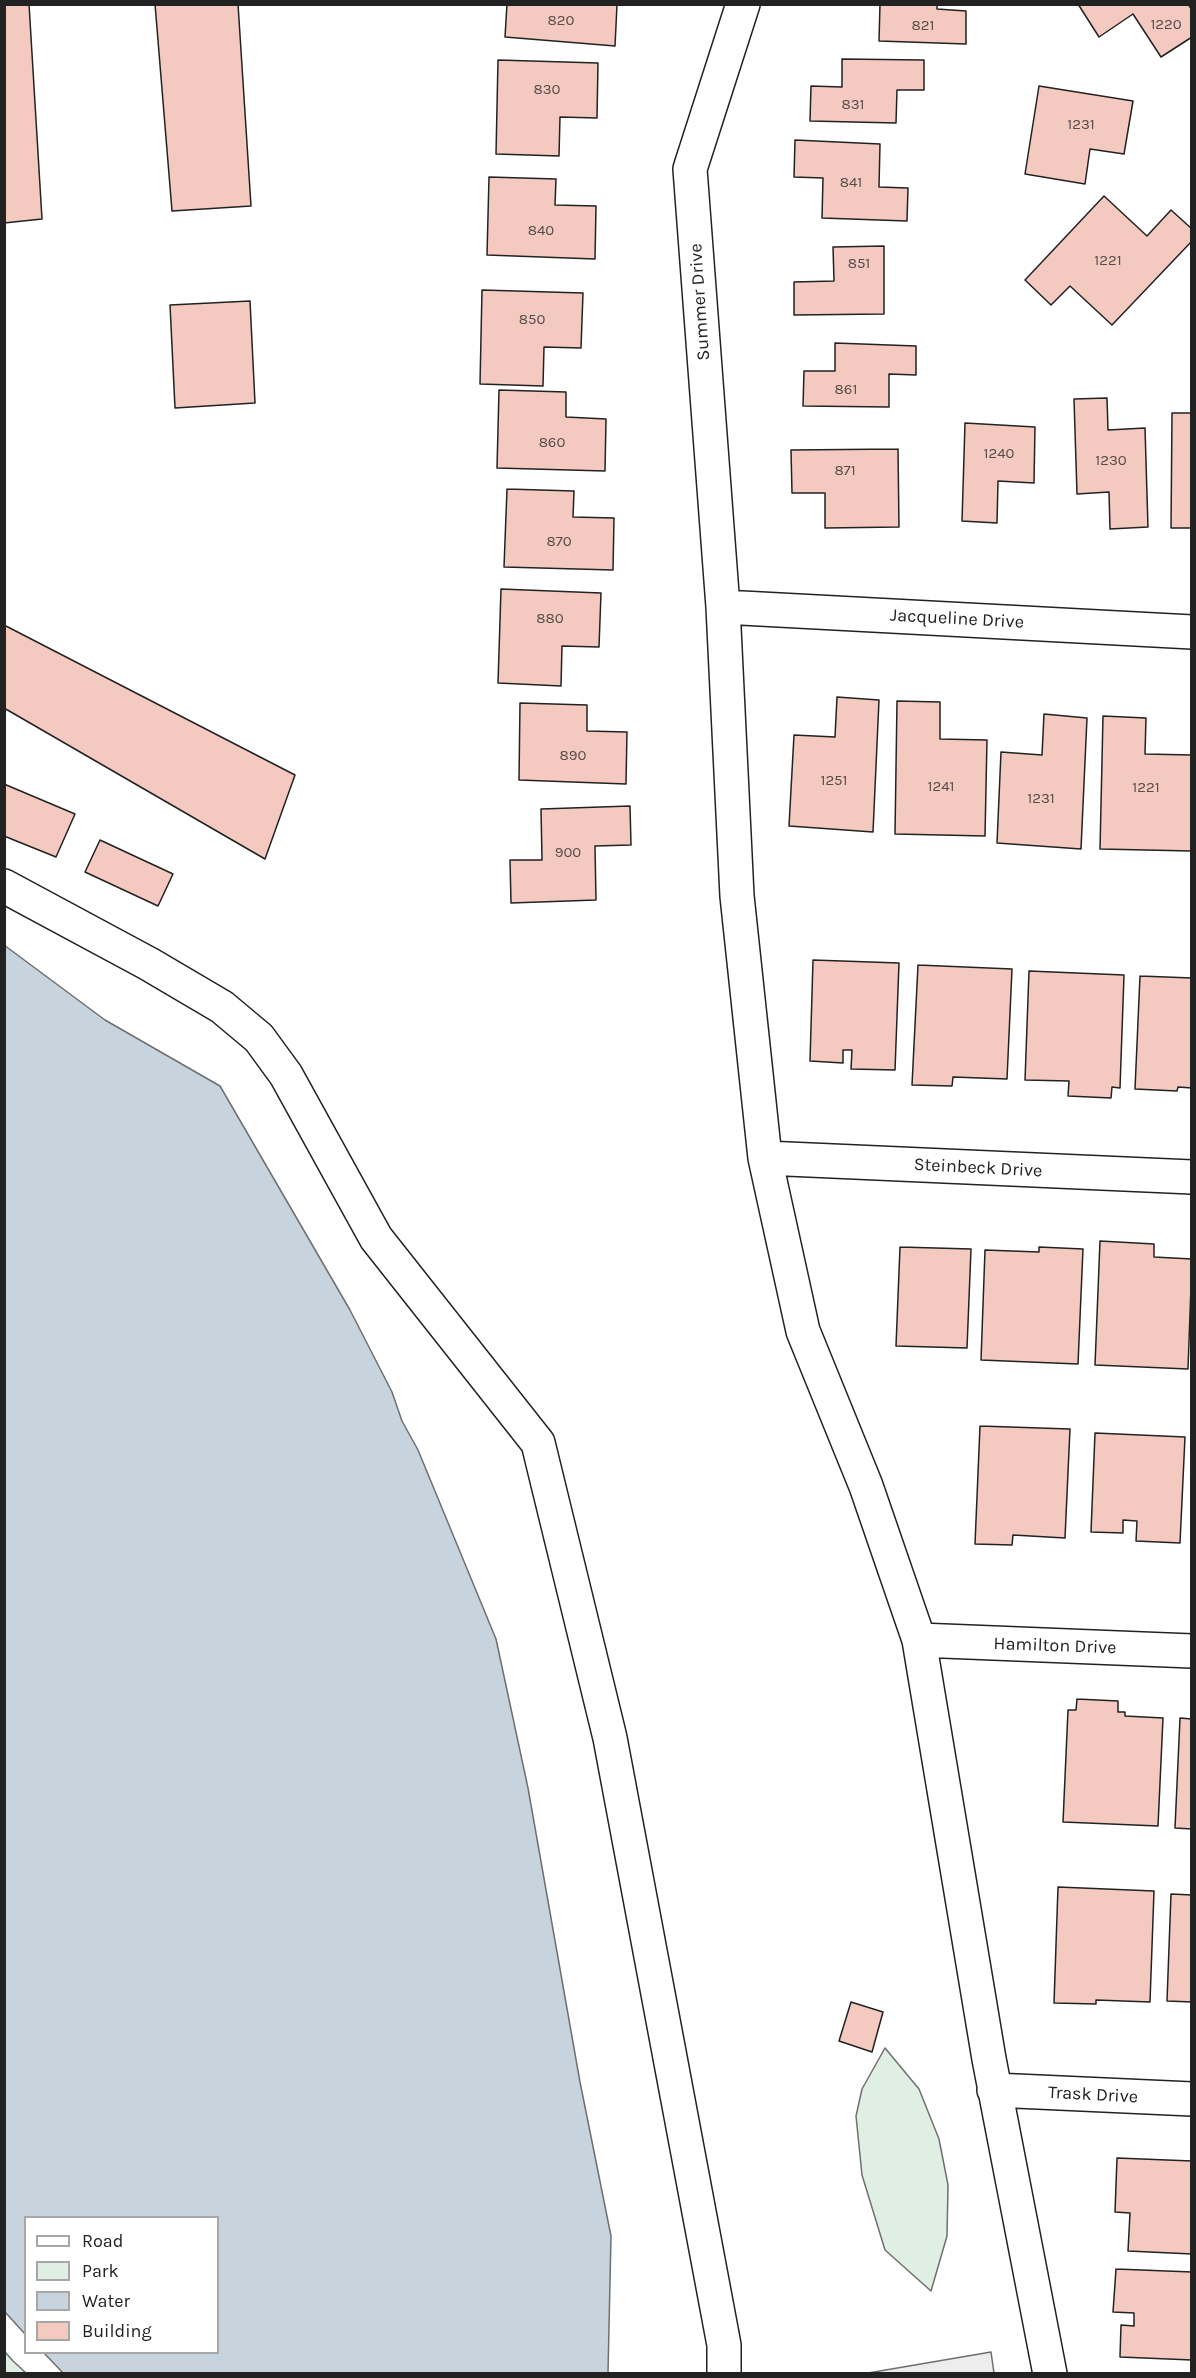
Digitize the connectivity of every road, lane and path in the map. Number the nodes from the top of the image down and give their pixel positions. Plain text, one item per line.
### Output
1 (743, 4) edge
2 (723, 607) junction
3 (1191, 632) edge
4 (4, 886) edge
5 (765, 1158) junction
6 (1191, 1177) edge
7 (919, 1640) junction
8 (1191, 1651) edge
9 (994, 2090) junction
10 (1191, 2099) edge
11 (724, 2373) edge
12 (1050, 2373) edge

1 - 2 street, Summer Drive
2 - 3 street, Jacqueline Drive
2 - 5 street, Summer Drive
4 - 11 street
5 - 6 street, Steinbeck Drive
5 - 7 street, Summer Drive
7 - 8 street, Hamilton Drive
7 - 9 street, Summer Drive
9 - 10 street, Trask Drive
9 - 12 street, Summer Drive

